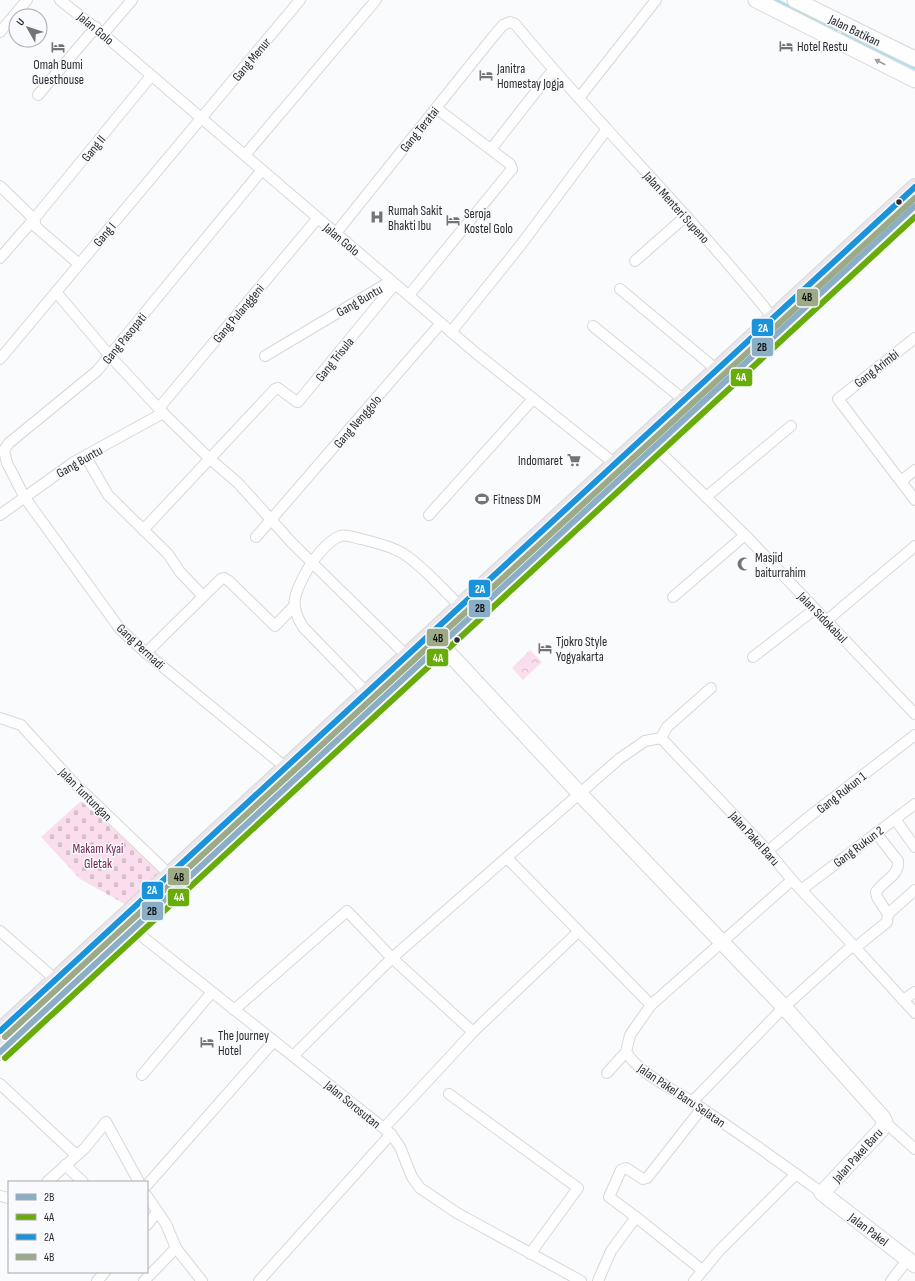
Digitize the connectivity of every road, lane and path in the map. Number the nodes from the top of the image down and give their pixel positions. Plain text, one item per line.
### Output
1 (27, 0) edge
2 (60, 0) edge
3 (132, 0) edge
4 (300, 0) edge
5 (376, 0) edge
6 (656, 0) edge
7 (756, 0) edge
8 (795, 0) edge
9 (842, 23) junction
10 (503, 25) joint
11 (99, 30) junction
12 (0, 32) edge
13 (834, 39) junction
14 (915, 59) edge
15 (553, 70) junction
16 (151, 76) junction
17 (915, 80) edge
18 (38, 95) dead end
19 (579, 98) junction
20 (436, 108) junction
21 (201, 118) junction
22 (607, 129) junction
23 (491, 149) junction
24 (245, 155) junction
25 (262, 170) junction
26 (0, 186) edge
27 (915, 187) edge
28 (914, 211) edge
29 (686, 216) junction
30 (317, 218) junction
31 (34, 219) junction
32 (336, 233) junction
33 (0, 258) edge
34 (635, 261) dead end
35 (79, 264) junction
36 (393, 282) junction
37 (620, 289) dead end
38 (56, 292) junction
39 (409, 295) junction
40 (773, 318) junction
41 (441, 323) junction
42 (592, 326) dead end
43 (451, 332) junction
44 (915, 338) edge
45 (110, 356) junction
46 (265, 356) dead end
47 (0, 359) edge
48 (717, 370) junction
49 (533, 399) junction
50 (684, 400) junction
51 (161, 410) junction
52 (791, 426) dead end
53 (650, 442) junction
54 (86, 457) junction
55 (210, 459) junction
56 (621, 468) junction
57 (915, 470) edge
58 (901, 481) junction
59 (706, 497) junction
60 (25, 498) junction
61 (915, 500) edge
62 (0, 515) edge
63 (429, 515) dead end
64 (272, 520) junction
65 (143, 530) junction
66 (745, 535) junction
67 (256, 537) dead end
68 (915, 546) edge
69 (312, 562) junction
70 (203, 596) junction
71 (673, 597) dead end
72 (460, 606) junction
73 (294, 607) junction
74 (815, 609) junction
75 (826, 621) junction
76 (436, 639) junction
77 (146, 653) junction
78 (406, 655) junction
79 (753, 657) dead end
80 (711, 688) dead end
81 (367, 693) junction
82 (915, 714) edge
83 (0, 718) edge
84 (915, 735) edge
85 (661, 738) junction
86 (285, 767) junction
87 (580, 794) junction
88 (915, 804) edge
89 (895, 819) junction
90 (876, 833) junction
91 (915, 847) edge
92 (768, 851) junction
93 (508, 858) junction
94 (170, 875) junction
95 (792, 880) junction
96 (801, 890) junction
97 (915, 890) edge
98 (888, 914) junction
99 (127, 924) junction
100 (0, 931) edge
101 (578, 932) junction
102 (721, 943) junction
103 (854, 946) junction
104 (392, 958) junction
105 (56, 980) junction
106 (212, 992) junction
107 (915, 992) edge
108 (903, 1000) junction
109 (651, 1005) junction
110 (784, 1007) junction
111 (234, 1010) junction
112 (915, 1013) edge
113 (0, 1031) edge
114 (473, 1032) junction
115 (274, 1041) junction
116 (0, 1052) edge
117 (626, 1052) junction
118 (293, 1056) junction
119 (607, 1073) dead end
120 (142, 1075) dead end
121 (0, 1084) edge
122 (449, 1094) dead end
123 (692, 1102) junction
124 (702, 1108) junction
125 (885, 1122) junction
126 (387, 1131) junction
127 (915, 1149) edge
128 (76, 1155) junction
129 (65, 1165) junction
130 (796, 1174) junction
131 (48, 1181) edge
132 (82, 1181) edge
133 (138, 1181) edge
134 (148, 1183) edge
135 (822, 1194) junction
136 (148, 1198) edge
137 (157, 1212) junction
138 (636, 1217) junction
139 (148, 1224) edge
140 (176, 1248) junction
141 (530, 1254) junction
142 (913, 1262) edge
143 (702, 1270) junction
144 (104, 1273) edge
145 (97, 1281) edge
146 (144, 1281) edge
147 (202, 1281) edge
148 (260, 1281) edge
149 (581, 1281) edge
150 (598, 1281) edge
151 (694, 1281) edge
152 (891, 1281) edge

1 - 12 street
2 - 11 street, Jalan Golo
3 - 11 street
4 - 21 street, Gang Menur
5 - 24 street
6 - 19 street
7 - 13 street, Jalan Batikan
8 - 9 street, Jalan Batikan
9 - 13 street
9 - 14 street, Jalan Batikan
10 - 15 street, Jalan Menteri Supeno
10 - 20 street, Gang Teratai
11 - 16 street, Jalan Golo
11 - 18 street
17 -> 13 street, Jalan Batikan
15 - 19 street, Jalan Menteri Supeno
15 - 23 street
16 - 21 street, Jalan Golo
16 - 31 street, Gang II
19 - 22 street, Jalan Menteri Supeno
20 - 23 street
20 - 32 street, Gang Teratai
21 - 24 street, Jalan Golo
21 - 35 street, Gang I
22 - 29 street, Jalan Menteri Supeno
22 - 43 street
23 - 39 street
24 - 25 street, Jalan Golo
25 - 30 street, Jalan Golo
25 - 45 street, Gang Pasopati
26 - 31 street
27 - 40 main road
28 - 53 main road
29 - 34 street
29 - 40 street, Jalan Menteri Supeno
30 - 32 street, Jalan Golo
30 - 51 street, Gang Pulanggeni
31 - 33 street, Gang II
31 - 35 street
32 - 36 street, Jalan Golo
35 - 38 street, Gang I
36 - 39 street, Jalan Golo
36 - 46 street, Gang Buntu
36 - 55 street, Gang Trisula
37 - 48 street
38 - 45 street
38 - 47 street, Gang I
39 - 41 street, Jalan Golo
40 - 48 main road
41 - 43 street, Jalan Golo
41 - 64 street, Gang Nenggolo
42 - 50 street
43 - 49 street, Jalan Golo
44 - 58 street, Gang Arimbi
45 - 51 street
45 - 60 street, Gang Pasopati
48 - 50 main road
49 - 56 street, Jalan Golo
49 - 63 street
50 - 53 main road
51 - 54 street, Gang Buntu
51 - 55 street
52 - 59 street
53 - 56 main road
53 - 59 street, Jalan Sidokabul
54 - 60 street, Gang Buntu
54 - 65 street
55 - 64 street
55 - 65 street
56 - 72 main road
56 - 76 main road
57 - 58 street
58 - 61 street
59 - 66 street, Jalan Sidokabul
60 - 62 street, Gang Buntu
60 - 77 street, Gang Permadi
64 - 67 street, Gang Nenggolo
64 - 69 street
65 - 70 street
66 - 71 street
66 - 74 street, Jalan Sidokabul
68 - 75 street
69 - 72 street
69 - 73 street
69 - 78 street
70 - 73 street
70 - 77 street
72 - 76 main road
73 - 81 street
74 - 75 street, Jalan Sidokabul
74 - 79 street
75 - 82 street, Jalan Sidokabul
76 - 78 main road
76 - 87 street, Jalan Pakel Baru
76 - 99 main road
77 - 86 street, Gang Permadi
78 - 81 main road
80 - 85 street
81 - 86 main road
83 - 94 street, Jalan Tuntungan
84 - 92 street, Gang Rukun 1
85 - 87 street
85 - 92 street, Jalan Pakel Baru
86 - 94 main road
87 - 93 street
87 - 102 street, Jalan Pakel Baru
88 - 89 street, Gang Rukun 2
89 - 90 street, Gang Rukun 2
89 - 91 street
90 - 96 street, Gang Rukun 2
90 - 98 street
92 - 95 street, Jalan Pakel Baru
93 - 101 street
93 - 104 street
94 - 99 main road
95 - 96 street, Jalan Pakel Baru
95 - 102 street
96 - 103 street, Jalan Pakel Baru
97 - 98 street
98 - 103 street
99 - 105 main road
99 - 106 street, Jalan Sorosutan
99 - 116 main road
100 - 105 street
101 - 109 street
101 - 114 street
102 - 109 street
102 - 110 street, Jalan Pakel Baru
103 - 108 street, Jalan Pakel Baru
103 - 110 street
104 - 111 street
104 - 114 street
104 - 118 street
105 - 113 main road
106 - 111 street, Jalan Sorosutan
106 - 120 street
107 - 108 street
108 - 112 street, Jalan Pakel Baru
109 - 117 street
110 - 123 street
110 - 125 street, Jalan Pakel Baru
111 - 115 street, Jalan Sorosutan
114 - 126 street
115 - 118 street, Jalan Sorosutan
115 - 134 street
117 - 119 street
117 - 123 street, Jalan Pakel Baru Selatan
118 - 126 street, Jalan Sorosutan
121 - 128 street
122 - 141 street
123 - 124 street, Jalan Pakel Baru Selatan
124 - 130 street, Jalan Pakel Baru Selatan
124 - 138 street
125 - 127 street
125 - 135 street, Jalan Pakel Baru
126 - 141 street, Jalan Sorosutan
126 - 148 street
128 - 129 street
128 - 133 street
129 - 131 street
129 - 132 street
130 - 135 street, Jalan Pakel Baru Selatan
130 - 143 street
135 - 142 street, Jalan Pakel
136 - 137 street
137 - 139 street
137 - 140 street
138 - 143 street
138 - 150 street
140 - 146 street
140 - 147 street
141 - 149 street, Jalan Sorosutan
142 - 152 street
143 - 151 street
144 - 145 street

